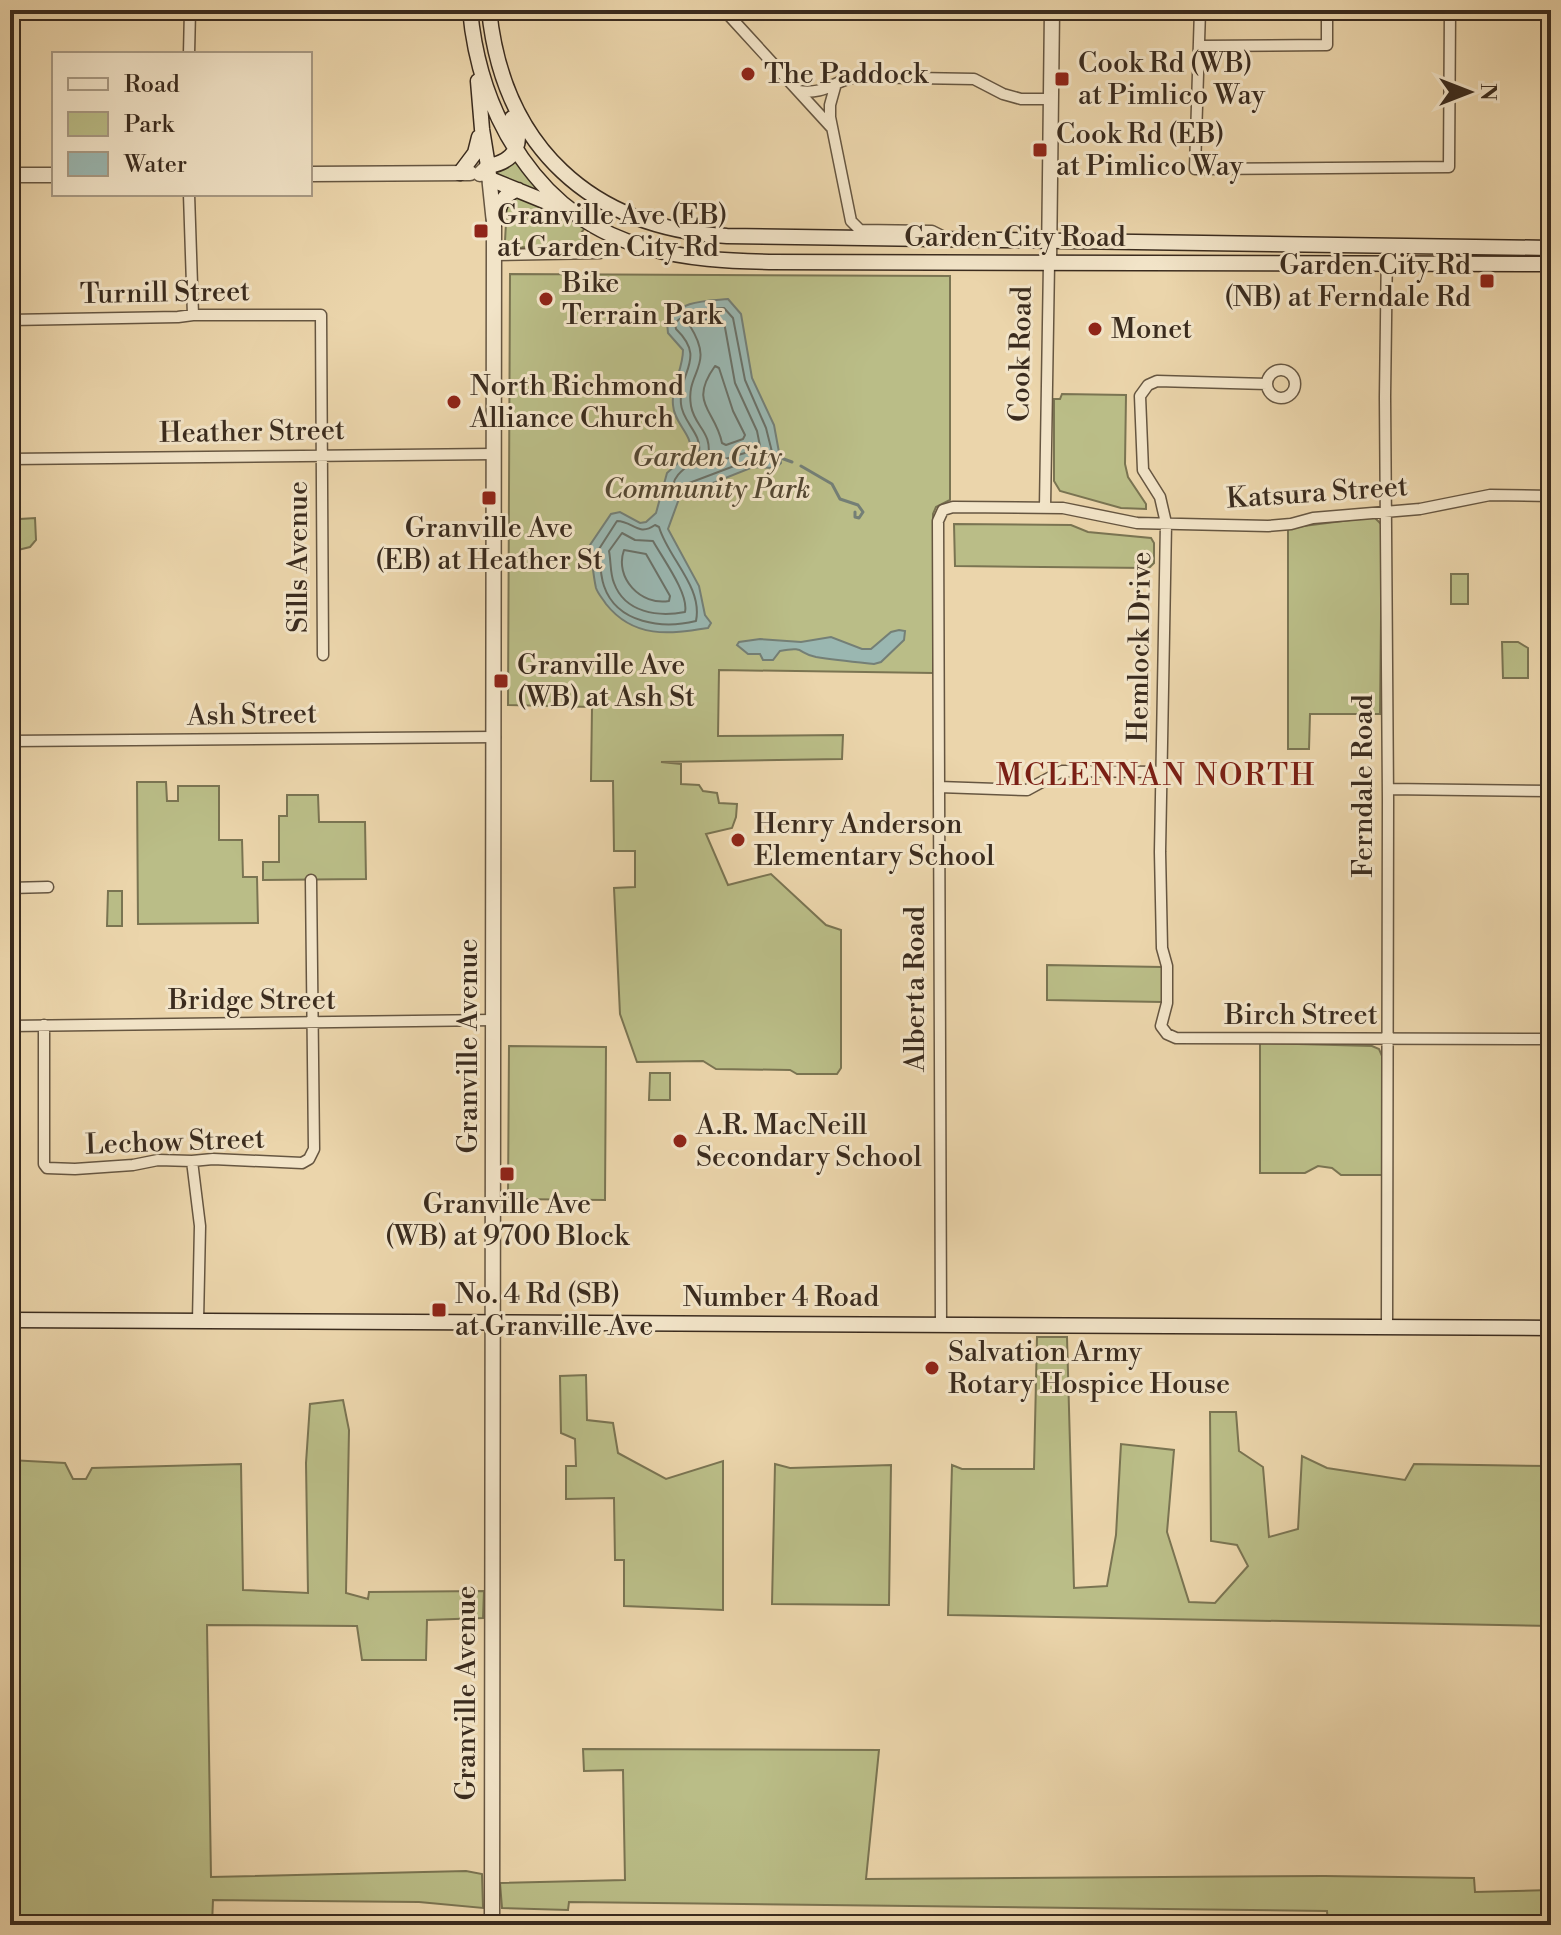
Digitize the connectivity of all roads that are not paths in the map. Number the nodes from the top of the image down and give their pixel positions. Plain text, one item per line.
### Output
1 (190, 10) edge
2 (470, 10) edge
3 (489, 10) edge
4 (724, 10) edge
5 (1052, 10) edge
6 (1200, 10) edge
7 (1327, 10) edge
8 (1450, 10) edge
9 (1199, 46) junction
10 (189, 52) edge
11 (495, 57) junction
12 (479, 68) junction
13 (835, 87) junction
14 (798, 91) junction
15 (1050, 99) junction
16 (832, 128) junction
17 (482, 129) junction
18 (514, 146) junction
19 (540, 147) junction
20 (460, 173) junction
21 (486, 173) junction
22 (312, 174) edge
23 (10, 175) edge
24 (52, 175) edge
25 (518, 190) junction
26 (189, 196) edge
27 (578, 215) junction
28 (494, 223) junction
29 (944, 237) junction
30 (1049, 241) junction
31 (1387, 246) junction
32 (1551, 248) edge
33 (600, 253) dead end
34 (494, 255) junction
35 (1049, 263) junction
36 (1551, 264) edge
37 (1386, 265) junction
38 (193, 315) junction
39 (321, 315) joint
40 (10, 320) edge
41 (1267, 384) dead end
42 (494, 454) junction
43 (322, 455) junction
44 (10, 459) edge
45 (1551, 496) edge
46 (1045, 507) junction
47 (943, 510) joint
48 (1387, 513) junction
49 (1166, 523) junction
50 (323, 655) dead end
51 (495, 737) junction
52 (10, 741) edge
53 (1161, 772) junction
54 (939, 787) junction
55 (1388, 789) junction
56 (1551, 791) edge
57 (311, 880) dead end
58 (48, 887) dead end
59 (10, 888) edge
60 (494, 1020) junction
61 (312, 1024) junction
62 (44, 1025) junction
63 (10, 1026) edge
64 (1167, 1034) joint
65 (1551, 1039) edge
66 (1387, 1040) junction
67 (192, 1161) junction
68 (10, 1320) edge
69 (198, 1321) junction
70 (494, 1322) junction
71 (941, 1324) junction
72 (1387, 1326) junction
73 (1551, 1328) edge
74 (492, 1925) edge

1 - 10 street
2 - 12 main road
3 - 11 main road
4 - 14 street
5 - 15 main road, Cook Road
6 - 9 street
7 - 9 street
8 - 9 street
11 - 18 main road
11 - 19 main road
12 - 17 main road, Granville Avenue
12 - 18 main road
13 - 14 street
13 - 15 street
13 - 16 street
14 - 16 street
15 - 30 main road, Cook Road
16 - 29 street
17 - 20 main road
17 - 21 main road, Granville Avenue
18 - 19 main road
18 - 21 main road
18 - 27 main road, Garden City Road
19 - 29 main road, Garden City Road
20 - 21 main road
20 - 22 main road
21 - 25 main road
21 - 28 main road, Granville Avenue
23 - 24 main road
25 - 27 main road
25 - 28 main road
26 - 38 street
27 - 35 main road, Garden City Road
28 - 34 main road, Granville Avenue
29 - 30 main road, Garden City Road
30 - 31 main road, Garden City Road
30 - 35 main road, Cook Road
31 - 32 main road, Garden City Road
31 - 37 street, Ferndale Road
33 - 34 street
34 - 42 main road, Granville Avenue
35 - 37 main road, Garden City Road
35 - 46 street, Cook Road
36 - 37 main road, Garden City Road
37 - 48 street, Ferndale Road
38 - 39 street, Turnill Street
38 - 40 street, Turnill Street
39 - 43 street, Sills Avenue
41 - 49 street, Hemlock Drive
42 - 43 street, Heather Street
42 - 51 main road, Granville Avenue
43 - 44 street, Heather Street
43 - 50 street, Sills Avenue
45 - 48 street, Katsura Street
46 - 47 street, Katsura Street
46 - 49 street, Katsura Street
47 - 54 street, Alberta Road
48 - 49 street, Katsura Street
48 - 55 street, Ferndale Road
49 - 53 street, Hemlock Drive
51 - 52 street, Ash Street
51 - 60 main road, Granville Avenue
53 - 54 street
53 - 64 street, Hemlock Drive
54 - 71 street, Alberta Road
55 - 56 street
55 - 66 street, Ferndale Road
57 - 61 street
58 - 59 street
60 - 61 street, Bridge Street
60 - 70 main road, Granville Avenue
61 - 62 street, Bridge Street
61 - 67 street, Lechow Street
62 - 63 street, Bridge Street
62 - 67 street, Lechow Street
64 - 66 street, Birch Street
65 - 66 street, Birch Street
66 - 72 street, Ferndale Road
67 - 69 street
68 - 69 main road, Number 4 Road
69 - 70 main road, Number 4 Road
70 - 71 main road, Number 4 Road
70 - 74 main road, Granville Avenue
71 - 72 main road, Number 4 Road
72 - 73 main road, Number 4 Road

